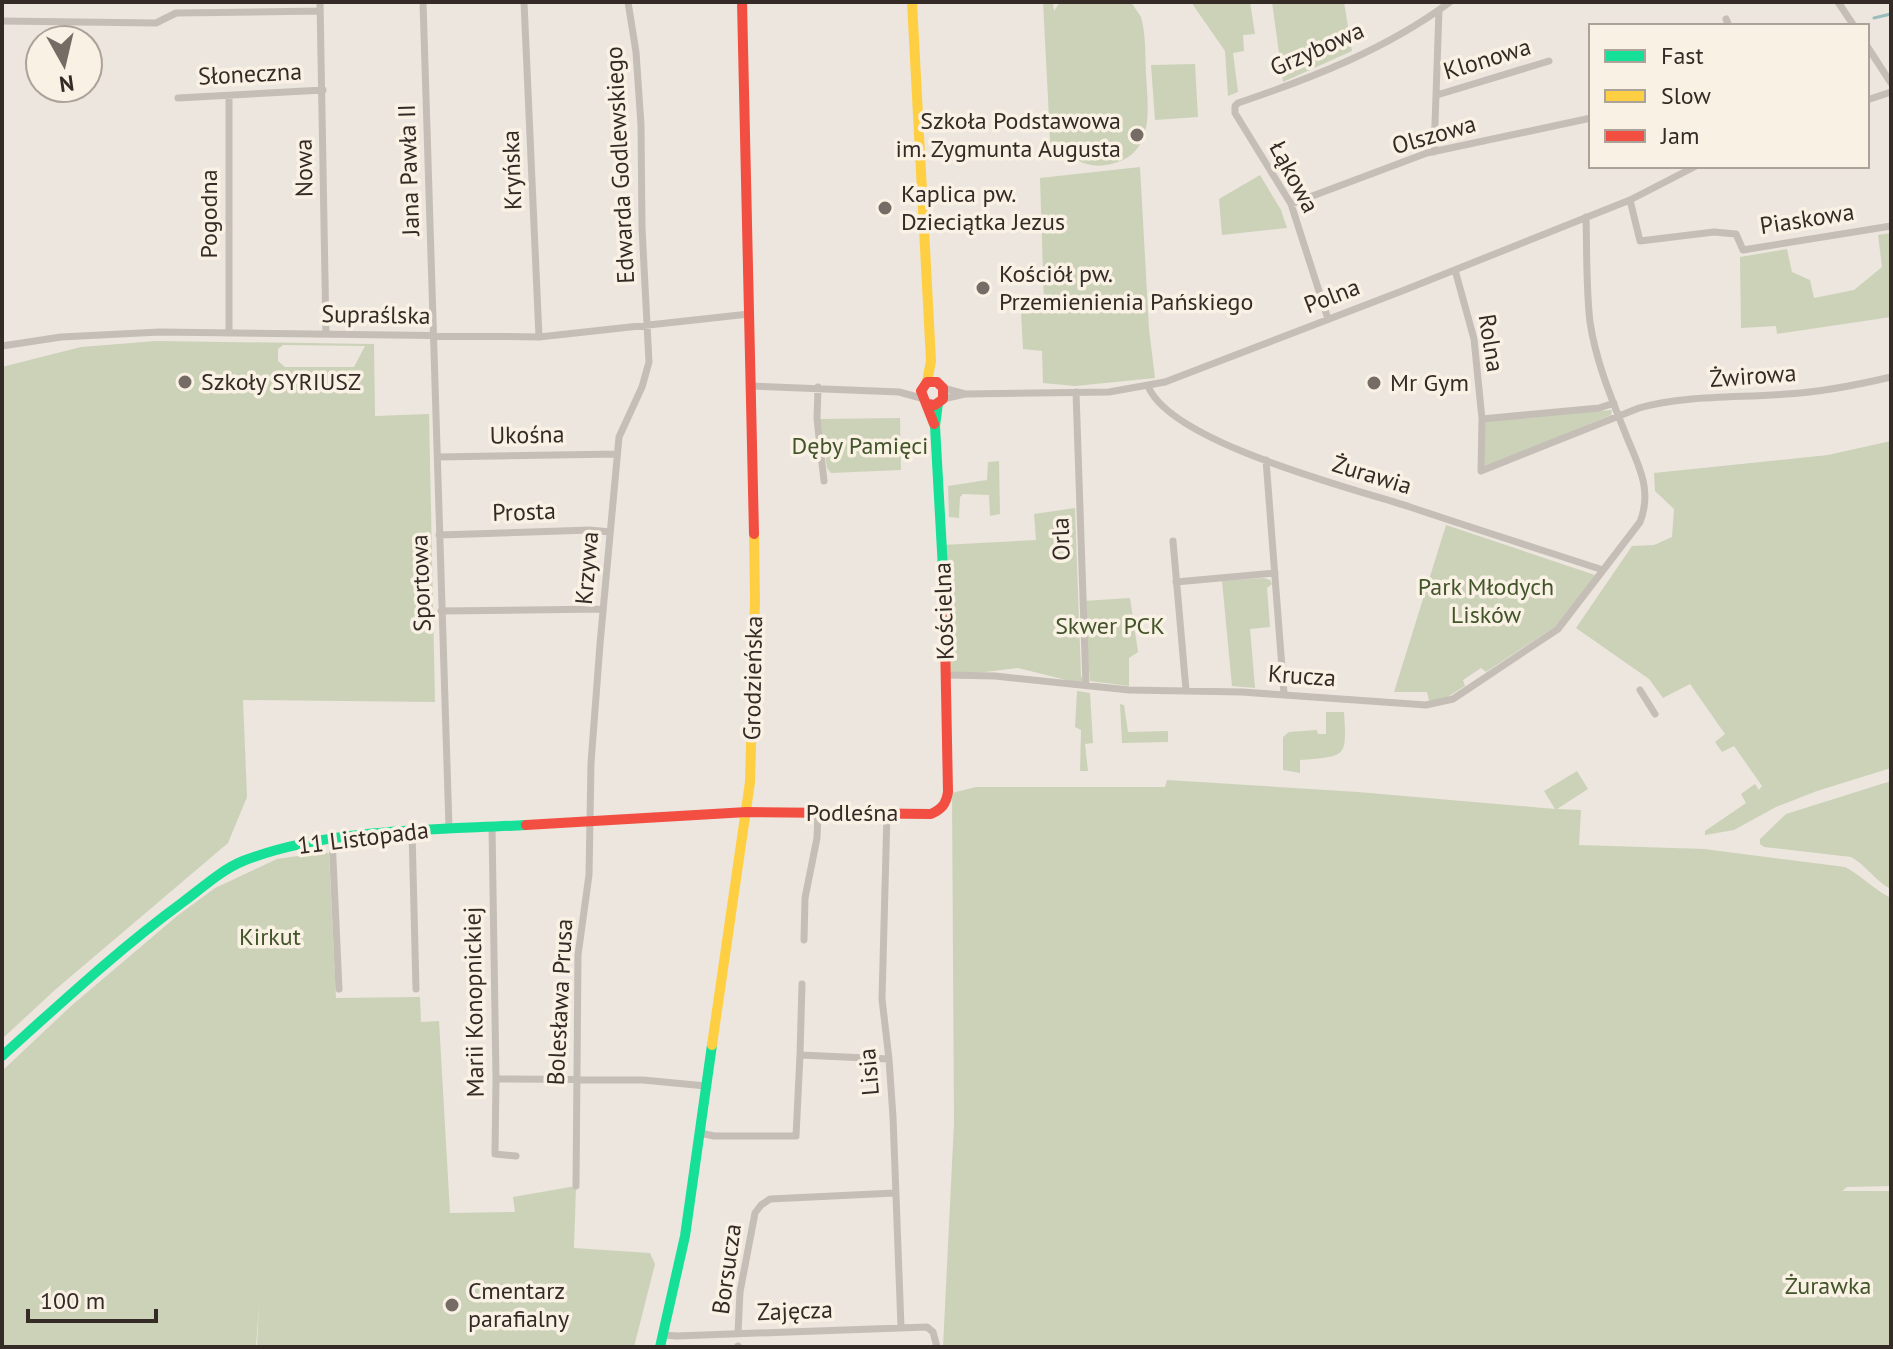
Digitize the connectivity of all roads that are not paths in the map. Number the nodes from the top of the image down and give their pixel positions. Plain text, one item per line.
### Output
1 (423, 2) edge
2 (524, 2) edge
3 (628, 2) edge
4 (742, 2) edge
5 (912, 2) edge
6 (1450, 2) edge
7 (1838, 2) edge
8 (320, 7) edge
9 (1439, 10) junction
10 (2, 21) edge
11 (1853, 24) edge
12 (1869, 49) edge
13 (1549, 61) dead end
14 (1891, 83) edge
15 (323, 90) junction
16 (1891, 92) edge
17 (1437, 95) junction
18 (229, 96) junction
19 (178, 98) dead end
20 (1869, 99) edge
21 (1238, 103) joint
22 (1589, 118) edge
23 (1434, 152) junction
24 (1692, 168) edge
25 (1630, 200) junction
26 (1291, 204) junction
27 (1586, 217) junction
28 (1891, 226) edge
29 (1455, 270) junction
30 (749, 314) junction
31 (1328, 319) junction
32 (649, 325) junction
33 (229, 333) junction
34 (326, 334) junction
35 (435, 337) junction
36 (539, 337) junction
37 (2, 346) edge
38 (1891, 377) edge
39 (750, 386) junction
40 (1148, 386) junction
41 (818, 387) junction
42 (1076, 392) junction
43 (932, 393) junction
44 (1614, 403) junction
45 (1619, 416) junction
46 (1482, 419) junction
47 (617, 454) junction
48 (438, 457) junction
49 (1266, 460) junction
50 (1481, 471) joint
51 (824, 481) dead end
52 (610, 532) junction
53 (439, 535) junction
54 (1173, 541) dead end
55 (1603, 570) junction
56 (1275, 573) junction
57 (1176, 582) junction
58 (603, 609) junction
59 (441, 611) junction
60 (946, 675) junction
61 (1086, 685) junction
62 (1186, 690) junction
63 (1640, 690) dead end
64 (1284, 694) junction
65 (1655, 714) dead end
66 (948, 797) joint
67 (747, 812) junction
68 (818, 813) junction
69 (887, 814) junction
70 (590, 821) junction
71 (492, 826) junction
72 (449, 828) junction
73 (412, 831) junction
74 (332, 838) junction
75 (804, 940) dead end
76 (802, 984) dead end
77 (339, 989) dead end
78 (416, 989) dead end
79 (800, 1055) junction
80 (2, 1056) edge
81 (889, 1059) junction
82 (496, 1079) junction
83 (576, 1079) junction
84 (706, 1086) junction
85 (700, 1133) junction
86 (516, 1156) dead end
87 (576, 1186) dead end
88 (895, 1193) junction
89 (901, 1327) junction
90 (738, 1333) junction
91 (664, 1335) junction
92 (660, 1347) edge
93 (937, 1347) edge

1 - 35 street, Jana Pawła II
2 - 36 street, Kryńska
3 - 32 street, Edwarda Godlewskiego
4 - 30 street, Grodzieńska
5 - 43 street, Kościelna
6 - 9 street, Grzybowa
7 - 11 street
8 - 10 street
8 - 15 street, Nowa
9 - 17 street
9 - 21 street, Grzybowa
12 - 14 street
13 - 17 street, Klonowa
15 - 18 street, Słoneczna
15 - 34 street, Nowa
16 - 20 street
17 - 23 street
18 - 19 street, Słoneczna
18 - 33 street, Pogodna
21 - 26 street, Łąkowa
22 - 23 street, Olszowa
23 - 26 street, Olszowa
24 - 25 street, Polna
25 - 27 street, Polna
25 - 28 street, Piaskowa
26 - 31 street, Łąkowa
27 - 29 street, Polna
27 - 44 street
29 - 31 street, Polna
29 - 46 street, Rolna
30 - 32 street, Supraślska
30 - 39 street, Grodzieńska
31 - 40 street, Polna
32 - 36 street, Supraślska
32 - 47 street, Krzywa
33 - 34 street, Supraślska
33 - 37 street, Supraślska
34 - 35 street, Supraślska
35 - 36 street, Supraślska
35 - 48 street, Sportowa
38 - 45 street, Żwirowa
39 - 41 street, Polna
39 - 67 street, Grodzieńska
40 - 42 street, Polna
40 - 49 street, Żurawia
41 - 43 street, Polna
41 - 51 street
42 - 43 street, Polna
42 - 61 street, Orla
43 - 60 street, Kościelna
44 - 45 street
44 - 46 street
45 - 50 street, Żwirowa
45 - 55 street
46 - 50 street, Rolna
47 - 48 street, Ukośna
47 - 52 street, Krzywa
48 - 53 street, Sportowa
49 - 55 street, Żurawia
49 - 56 street
52 - 53 street, Prosta
52 - 58 street, Krzywa
53 - 59 street, Sportowa
54 - 57 street
55 - 64 street, Krucza
56 - 57 street
56 - 64 street
57 - 62 street
58 - 59 street
58 - 70 street, Krzywa
59 - 72 street, Sportowa
60 - 61 street, Krucza
60 - 66 street, Kościelna
61 - 62 street, Krucza
62 - 64 street, Krucza
63 - 65 street
66 - 69 street, Podleśna
67 - 68 street, Podleśna
67 - 70 street, 11 Listopada
67 - 84 street, Grodzieńska
68 - 69 street, Podleśna
68 - 75 street
69 - 81 street, Lisia
70 - 71 street, 11 Listopada
70 - 83 street, Bolesława Prusa
71 - 72 street, 11 Listopada
71 - 82 street, Marii Konopnickiej
72 - 73 street, 11 Listopada
73 - 74 street, 11 Listopada
73 - 78 street
74 - 77 street
74 - 80 street, 11 Listopada
76 - 79 street
79 - 81 street
79 - 85 street
81 - 88 street, Lisia
82 - 83 street
82 - 86 street, Marii Konopnickiej
83 - 84 street
83 - 87 street, Bolesława Prusa
84 - 85 street, Grodzieńska
85 - 91 street, Grodzieńska
88 - 89 street, Lisia
88 - 90 street, Borsucza
89 - 90 street, Zajęcza
89 - 93 street, Zajęcza
90 - 91 street, Zajęcza
91 - 92 street, Grodzieńska

